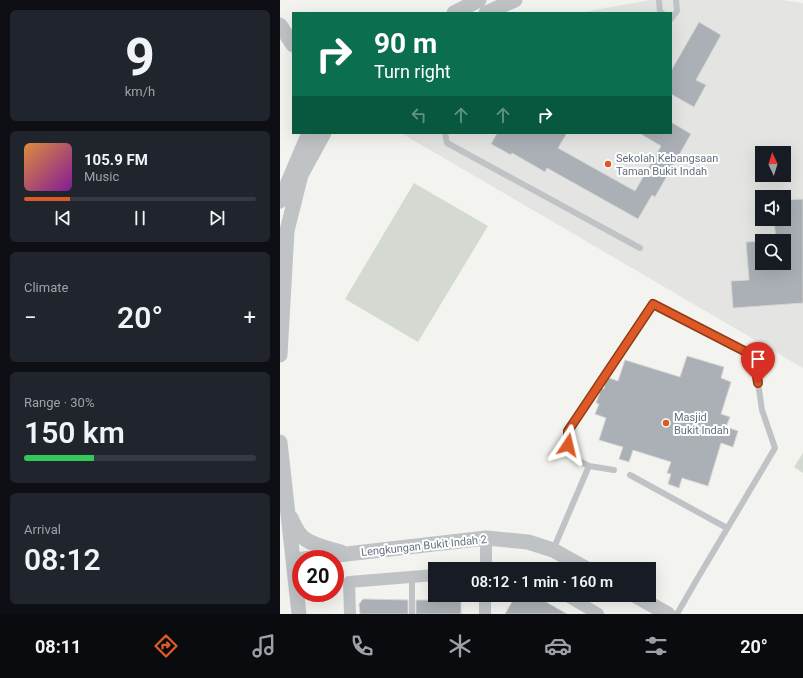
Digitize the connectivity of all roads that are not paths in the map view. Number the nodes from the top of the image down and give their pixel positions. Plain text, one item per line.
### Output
1 (479, 0) edge
2 (515, 0) edge
3 (659, 0) edge
4 (676, 0) edge
5 (456, 12) edge
6 (488, 12) edge
7 (660, 12) edge
8 (672, 18) edge
9 (280, 26) edge
10 (292, 44) edge
11 (309, 134) edge
12 (323, 134) edge
13 (445, 134) edge
14 (280, 201) edge
15 (640, 248) dead end
16 (280, 355) edge
17 (280, 442) edge
18 (589, 466) junction
19 (614, 470) dead end
20 (630, 475) dead end
21 (288, 512) junction
22 (726, 528) junction
23 (486, 538) junction
24 (293, 550) edge
25 (553, 550) junction
26 (344, 554) edge
27 (348, 554) junction
28 (344, 555) edge
29 (486, 562) edge
30 (574, 562) edge
31 (428, 575) edge
32 (412, 576) junction
33 (299, 602) edge
34 (485, 602) edge
35 (578, 602) edge
36 (647, 602) edge
37 (299, 614) edge
38 (350, 614) edge
39 (412, 614) edge
40 (485, 614) edge
41 (598, 614) edge
42 (668, 614) edge
43 (678, 614) edge

1 - 5 street
2 - 6 street
3 - 7 lane
4 - 8 lane
9 - 10 street
11 - 14 street
12 - 16 street
13 - 15 lane
17 - 21 street
18 - 19 lane
18 - 22 lane
18 - 25 lane
20 - 22 lane
21 - 24 street
21 - 27 street
22 - 43 lane
23 - 25 street, Lengkungan Bukit Indah 2
23 - 27 street, Lengkungan Bukit Indah 2
23 - 29 street
25 - 30 street, Lengkungan Bukit Indah 2
26 - 27 street, Lengkungan Bukit Indah 2
27 - 28 street
31 - 32 street
32 - 38 street
32 - 39 lane
33 - 37 street
34 - 40 street
35 - 41 street
36 - 42 street

